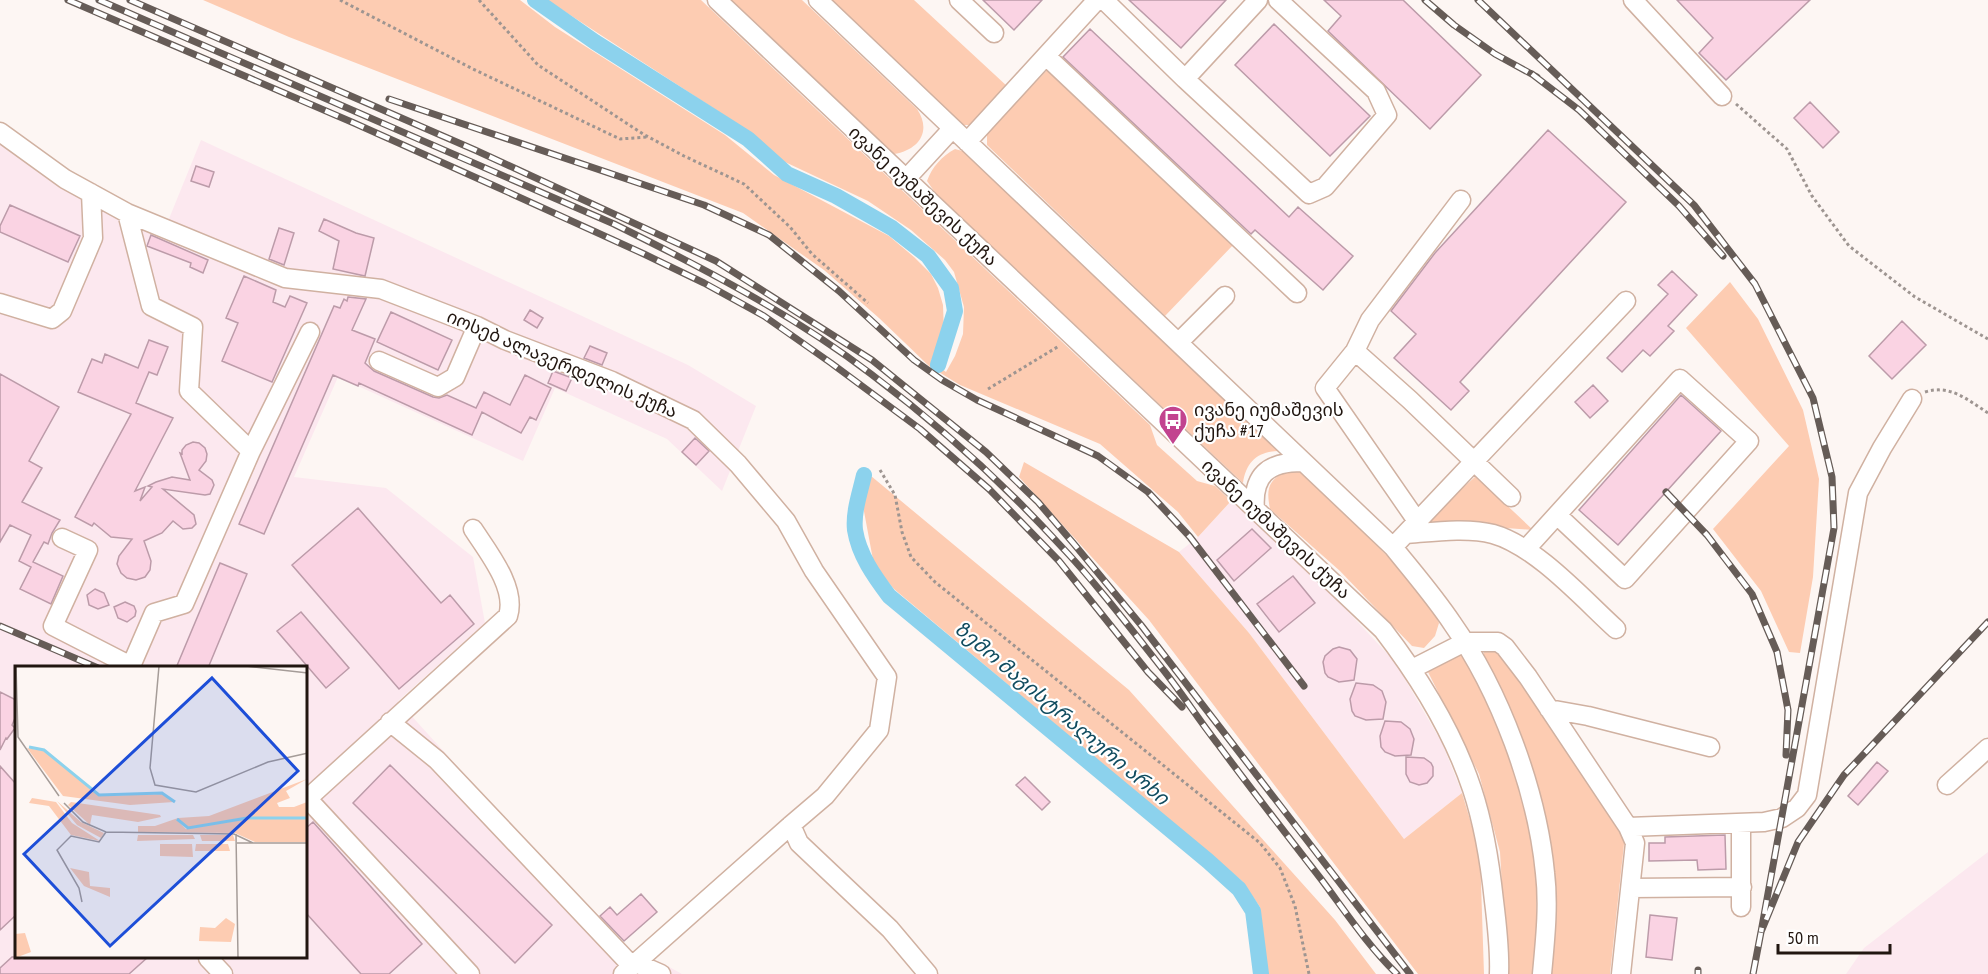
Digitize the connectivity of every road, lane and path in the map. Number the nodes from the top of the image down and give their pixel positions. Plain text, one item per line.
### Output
1 (340, 0) edge
2 (479, 0) edge
3 (717, 0) edge
4 (818, 0) edge
5 (959, 0) edge
6 (1097, 0) edge
7 (1104, 0) edge
8 (1258, 0) edge
9 (1278, 0) edge
10 (1634, 0) edge
11 (994, 33) dead end
12 (1046, 56) junction
13 (1185, 79) junction
14 (1722, 96) joint
15 (952, 129) junction
16 (0, 132) edge
17 (649, 137) junction
18 (968, 142) junction
19 (905, 180) junction
20 (91, 194) junction
21 (1461, 200) dead end
22 (127, 213) junction
23 (1297, 293) dead end
24 (1225, 296) dead end
25 (1626, 301) dead end
26 (0, 303) edge
27 (868, 303) dead end
28 (477, 326) junction
29 (310, 332) dead end
30 (1073, 338) junction
31 (1988, 339) edge
32 (1179, 342) junction
33 (1355, 351) junction
34 (379, 361) dead end
35 (988, 389) dead end
36 (1912, 399) joint
37 (1988, 413) edge
38 (251, 451) junction
39 (1302, 462) junction
40 (1474, 462) junction
41 (880, 470) dead end
42 (1511, 497) dead end
43 (1255, 510) junction
44 (1557, 515) junction
45 (1411, 527) junction
46 (472, 529) dead end
47 (62, 538) dead end
48 (1393, 547) junction
49 (1526, 549) junction
50 (1616, 629) dead end
51 (1465, 642) junction
52 (1412, 669) junction
53 (1549, 709) junction
54 (390, 722) junction
55 (1710, 747) dead end
56 (1988, 748) edge
57 (1947, 785) dead end
58 (308, 797) edge
59 (308, 799) edge
60 (1741, 823) junction
61 (790, 825) junction
62 (1628, 827) junction
63 (1742, 887) junction
64 (1631, 888) junction
65 (1741, 907) dead end
66 (210, 959) edge
67 (630, 968) edge
68 (223, 974) edge
69 (470, 974) edge
70 (660, 974) edge
71 (928, 974) edge
72 (1309, 974) edge
73 (1499, 974) edge
74 (1542, 974) edge
75 (1621, 974) edge

1 - 17 path
2 - 17 path
3 - 19 street, ივანე იუმაშევის ქუჩა
4 - 15 street
5 - 11 street
6 - 12 street
7 - 13 street
8 - 13 street
9 - 13 street
10 - 14 street
12 - 18 street
12 - 23 street
14 - 31 path
15 - 18 street
15 - 19 street
16 - 20 street, იოსებ ალავერდელის ქუჩა
17 - 27 path
18 - 32 street
19 - 30 street, ივანე იუმაშევის ქუჩა
20 - 22 street, იოსებ ალავერდელის ქუჩა
20 - 26 street
21 - 33 street
22 - 28 street, იოსებ ალავერდელის ქუჩა
22 - 38 street
24 - 32 street
25 - 40 street
28 - 34 street
28 - 61 street, იოსებ ალავერდელის ქუჩა
29 - 38 street
30 - 35 path
30 - 43 street, ივანე იუმაშევის ქუჩა
32 - 39 street
33 - 40 street
33 - 45 street
36 - 37 path
36 - 60 street
38 - 47 street
39 - 43 street
39 - 48 street
40 - 42 street
40 - 45 street
41 - 72 path
43 - 52 street, ივანე იუმაშევის ქუჩა
44 - 44 street
44 - 49 street
45 - 48 street
45 - 49 street
46 - 54 street
48 - 51 street
49 - 50 street
51 - 52 street
51 - 53 street
51 - 74 street
52 - 73 street, ივანე იუმაშევის ქუჩა
53 - 55 street
53 - 62 street
54 - 58 street
54 - 67 street
56 - 57 street
59 - 69 street
60 - 62 street
60 - 63 street
61 - 67 street, იოსებ ალავერდელის ქუჩა
61 - 71 street
62 - 64 street
63 - 64 street
63 - 65 street
64 - 75 street
66 - 68 street
67 - 70 street

